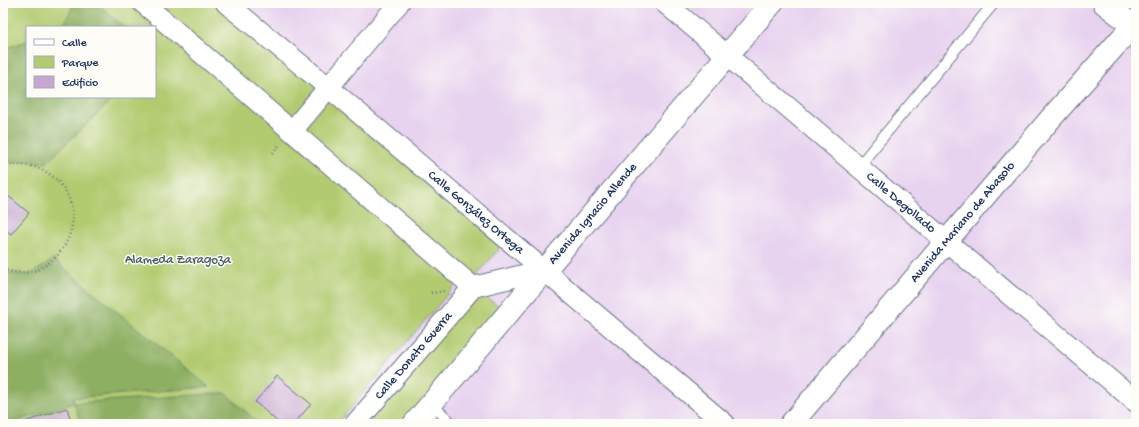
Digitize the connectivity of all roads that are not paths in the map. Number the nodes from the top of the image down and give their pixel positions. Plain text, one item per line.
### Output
1 (143, 3) edge
2 (226, 3) edge
3 (400, 3) edge
4 (665, 3) edge
5 (772, 3) edge
6 (994, 3) edge
7 (1104, 3) edge
8 (1135, 25) edge
9 (727, 56) junction
10 (328, 87) junction
11 (292, 131) junction
12 (858, 167) junction
13 (946, 241) junction
14 (544, 270) junction
15 (473, 287) junction
16 (1136, 402) edge
17 (431, 404) junction
18 (355, 424) edge
19 (414, 424) edge
20 (453, 424) edge
21 (725, 424) edge
22 (791, 424) edge

1 - 11 street
2 - 10 street, Calle González Ortega
3 - 10 street
4 - 9 street, Calle Degollado
5 - 9 street, Avenida Ignacio Allende
6 - 12 lane
7 - 8 street
8 - 13 street, Avenida Mariano de Abasolo
9 - 12 street, Calle Degollado
9 - 14 street, Avenida Ignacio Allende
10 - 11 street
10 - 14 street, Calle González Ortega
11 - 15 street
12 - 13 street, Calle Degollado
13 - 16 street, Calle Degollado
13 - 22 street, Avenida Mariano de Abasolo
14 - 15 street
14 - 17 street, Avenida Ignacio Allende
14 - 21 street, Calle González Ortega
15 - 18 street, Calle Donato Guerra
17 - 19 street, Avenida Ignacio Allende
17 - 20 lane

